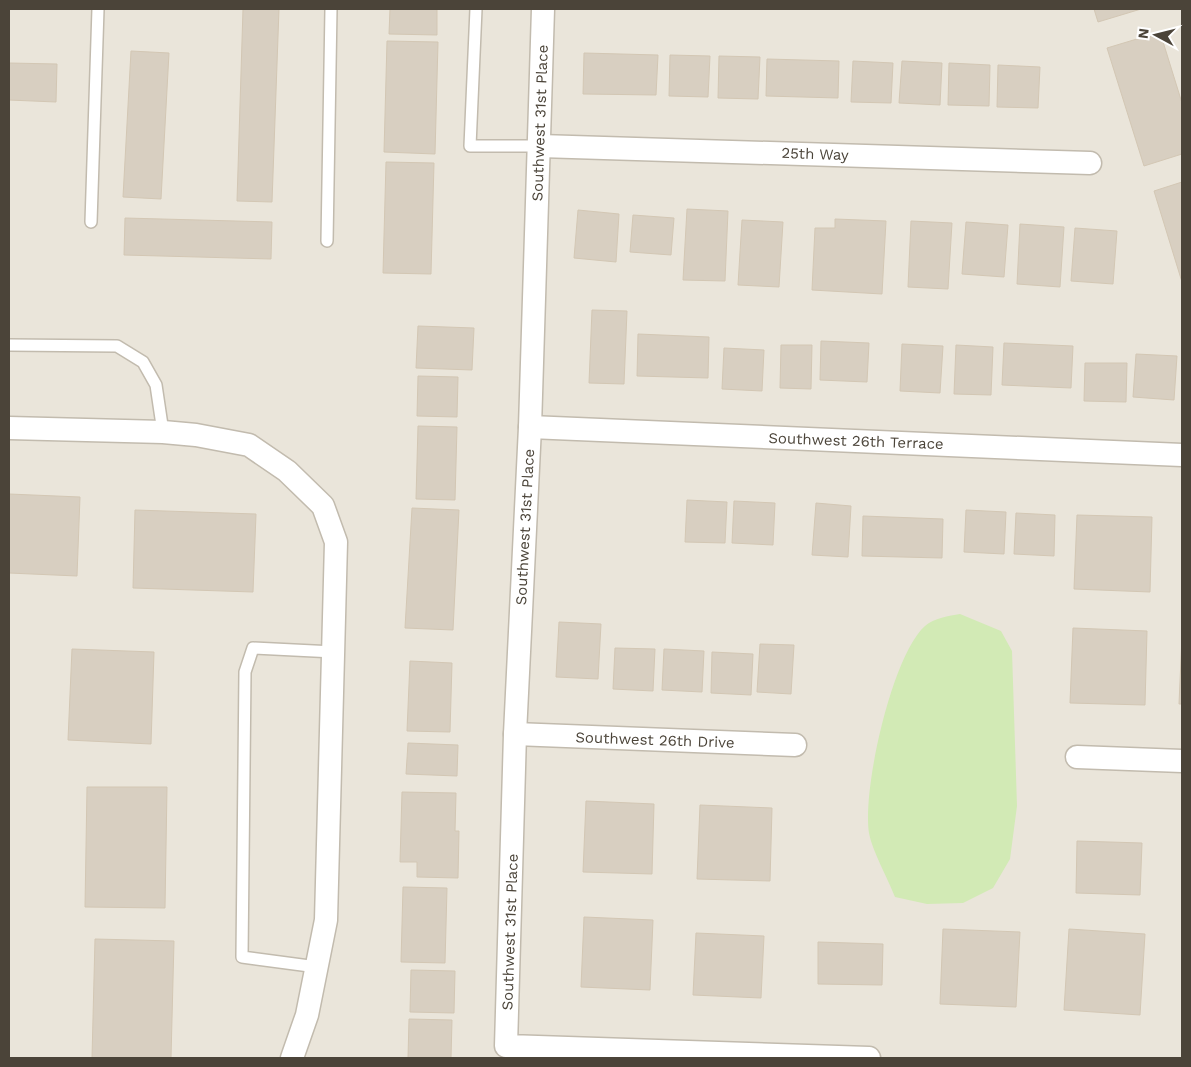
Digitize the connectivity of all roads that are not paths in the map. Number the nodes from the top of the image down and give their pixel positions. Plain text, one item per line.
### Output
1 (98, 9) edge
2 (331, 9) edge
3 (476, 9) edge
4 (543, 9) edge
5 (540, 146) junction
6 (1090, 163) dead end
7 (91, 222) dead end
8 (327, 241) dead end
9 (9, 345) edge
10 (530, 427) junction
11 (9, 428) edge
12 (163, 432) junction
13 (1182, 454) edge
14 (334, 652) junction
15 (516, 734) junction
16 (795, 745) dead end
17 (1077, 757) dead end
18 (1182, 761) edge
19 (317, 967) junction
20 (292, 1058) edge
21 (869, 1058) edge

1 - 7 lane
2 - 8 lane
3 - 5 lane
4 - 5 street, Southwest 31st Place
5 - 6 street, 25th Way
5 - 10 street, Southwest 31st Place
9 - 12 lane
10 - 13 street, Southwest 26th Terrace
10 - 15 street, Southwest 31st Place
11 - 12 street
12 - 14 street
14 - 19 street
14 - 19 lane
15 - 16 street, Southwest 26th Drive
15 - 21 street, Southwest 31st Place
17 - 18 street
19 - 20 street

